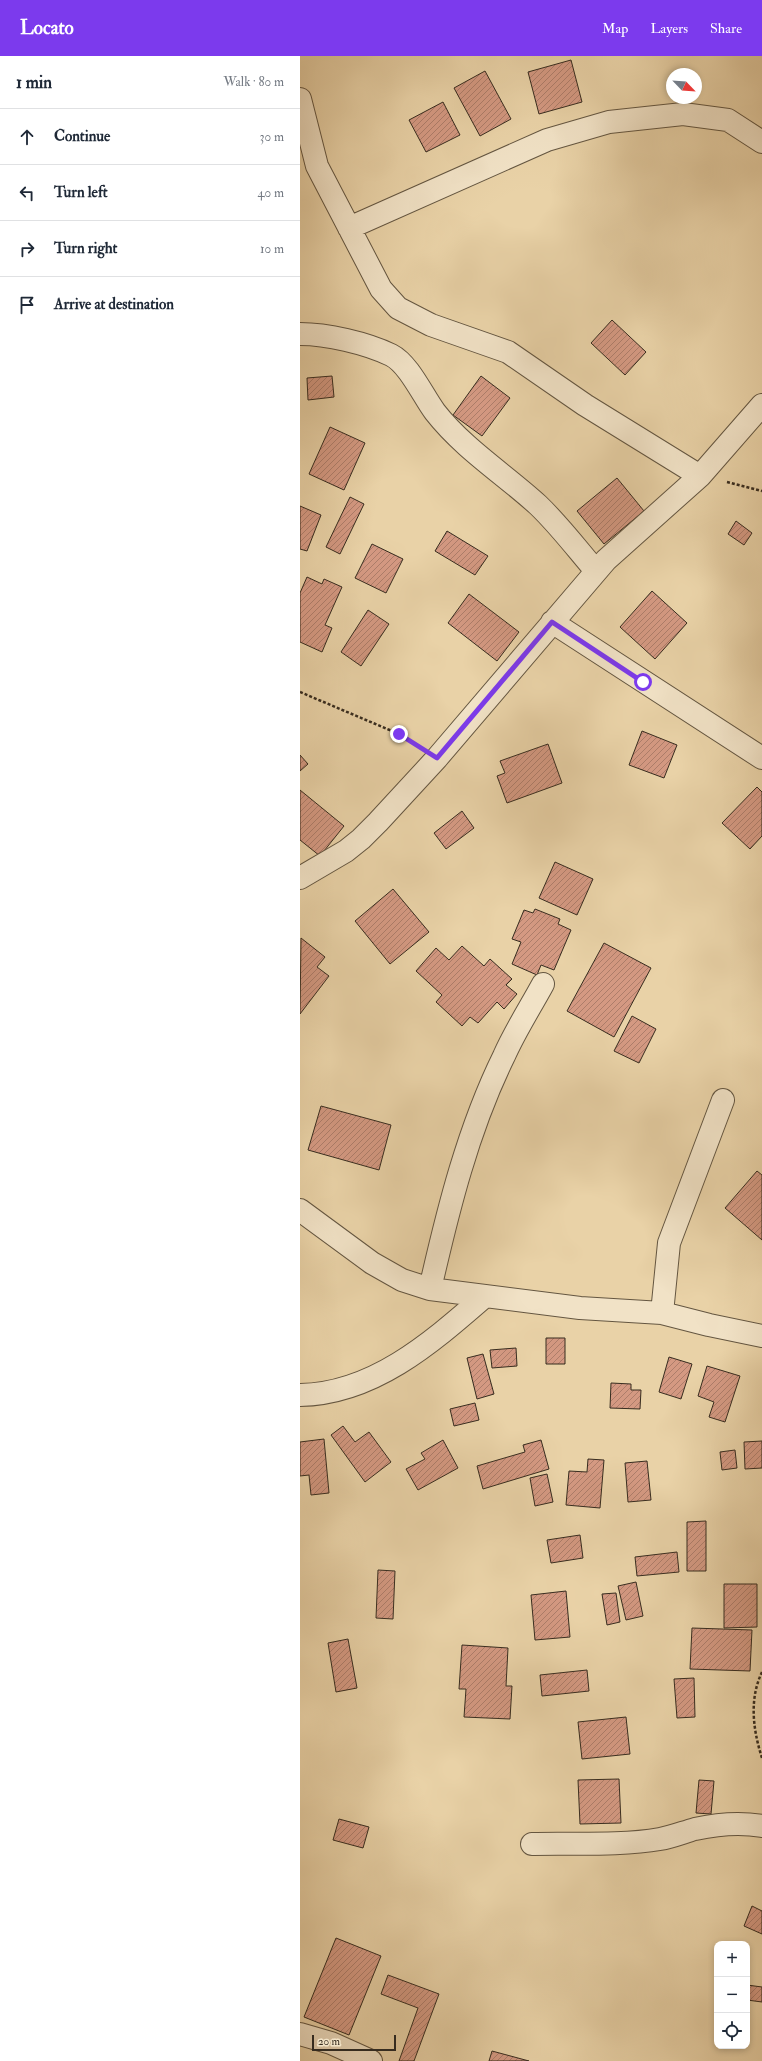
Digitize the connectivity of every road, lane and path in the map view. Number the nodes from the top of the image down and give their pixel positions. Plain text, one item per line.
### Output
1 (300, 99) edge
2 (762, 142) edge
3 (348, 228) junction
4 (300, 334) edge
5 (762, 405) edge
6 (700, 476) junction
7 (762, 491) edge
8 (596, 571) junction
9 (552, 622) junction
10 (300, 692) edge
11 (437, 758) junction
12 (762, 758) edge
13 (300, 878) edge
14 (544, 984) dead end
15 (723, 1100) dead end
16 (300, 1210) edge
17 (430, 1289) junction
18 (484, 1297) junction
19 (662, 1313) junction
20 (762, 1336) edge
21 (300, 1395) edge
22 (762, 1672) edge
23 (762, 1758) edge
24 (762, 1826) edge
25 (532, 1844) dead end
26 (300, 2034) edge
27 (371, 2061) edge

1 - 3 street
2 - 3 street
3 - 6 street
4 - 8 street
5 - 6 street
6 - 7 path
6 - 8 street
8 - 9 street
9 - 11 street
9 - 12 street
10 - 11 path
11 - 13 street
14 - 17 street
15 - 19 street
16 - 17 street
17 - 18 street
18 - 19 street
18 - 21 street
19 - 20 street
22 - 23 path
24 - 25 street
26 - 27 street

